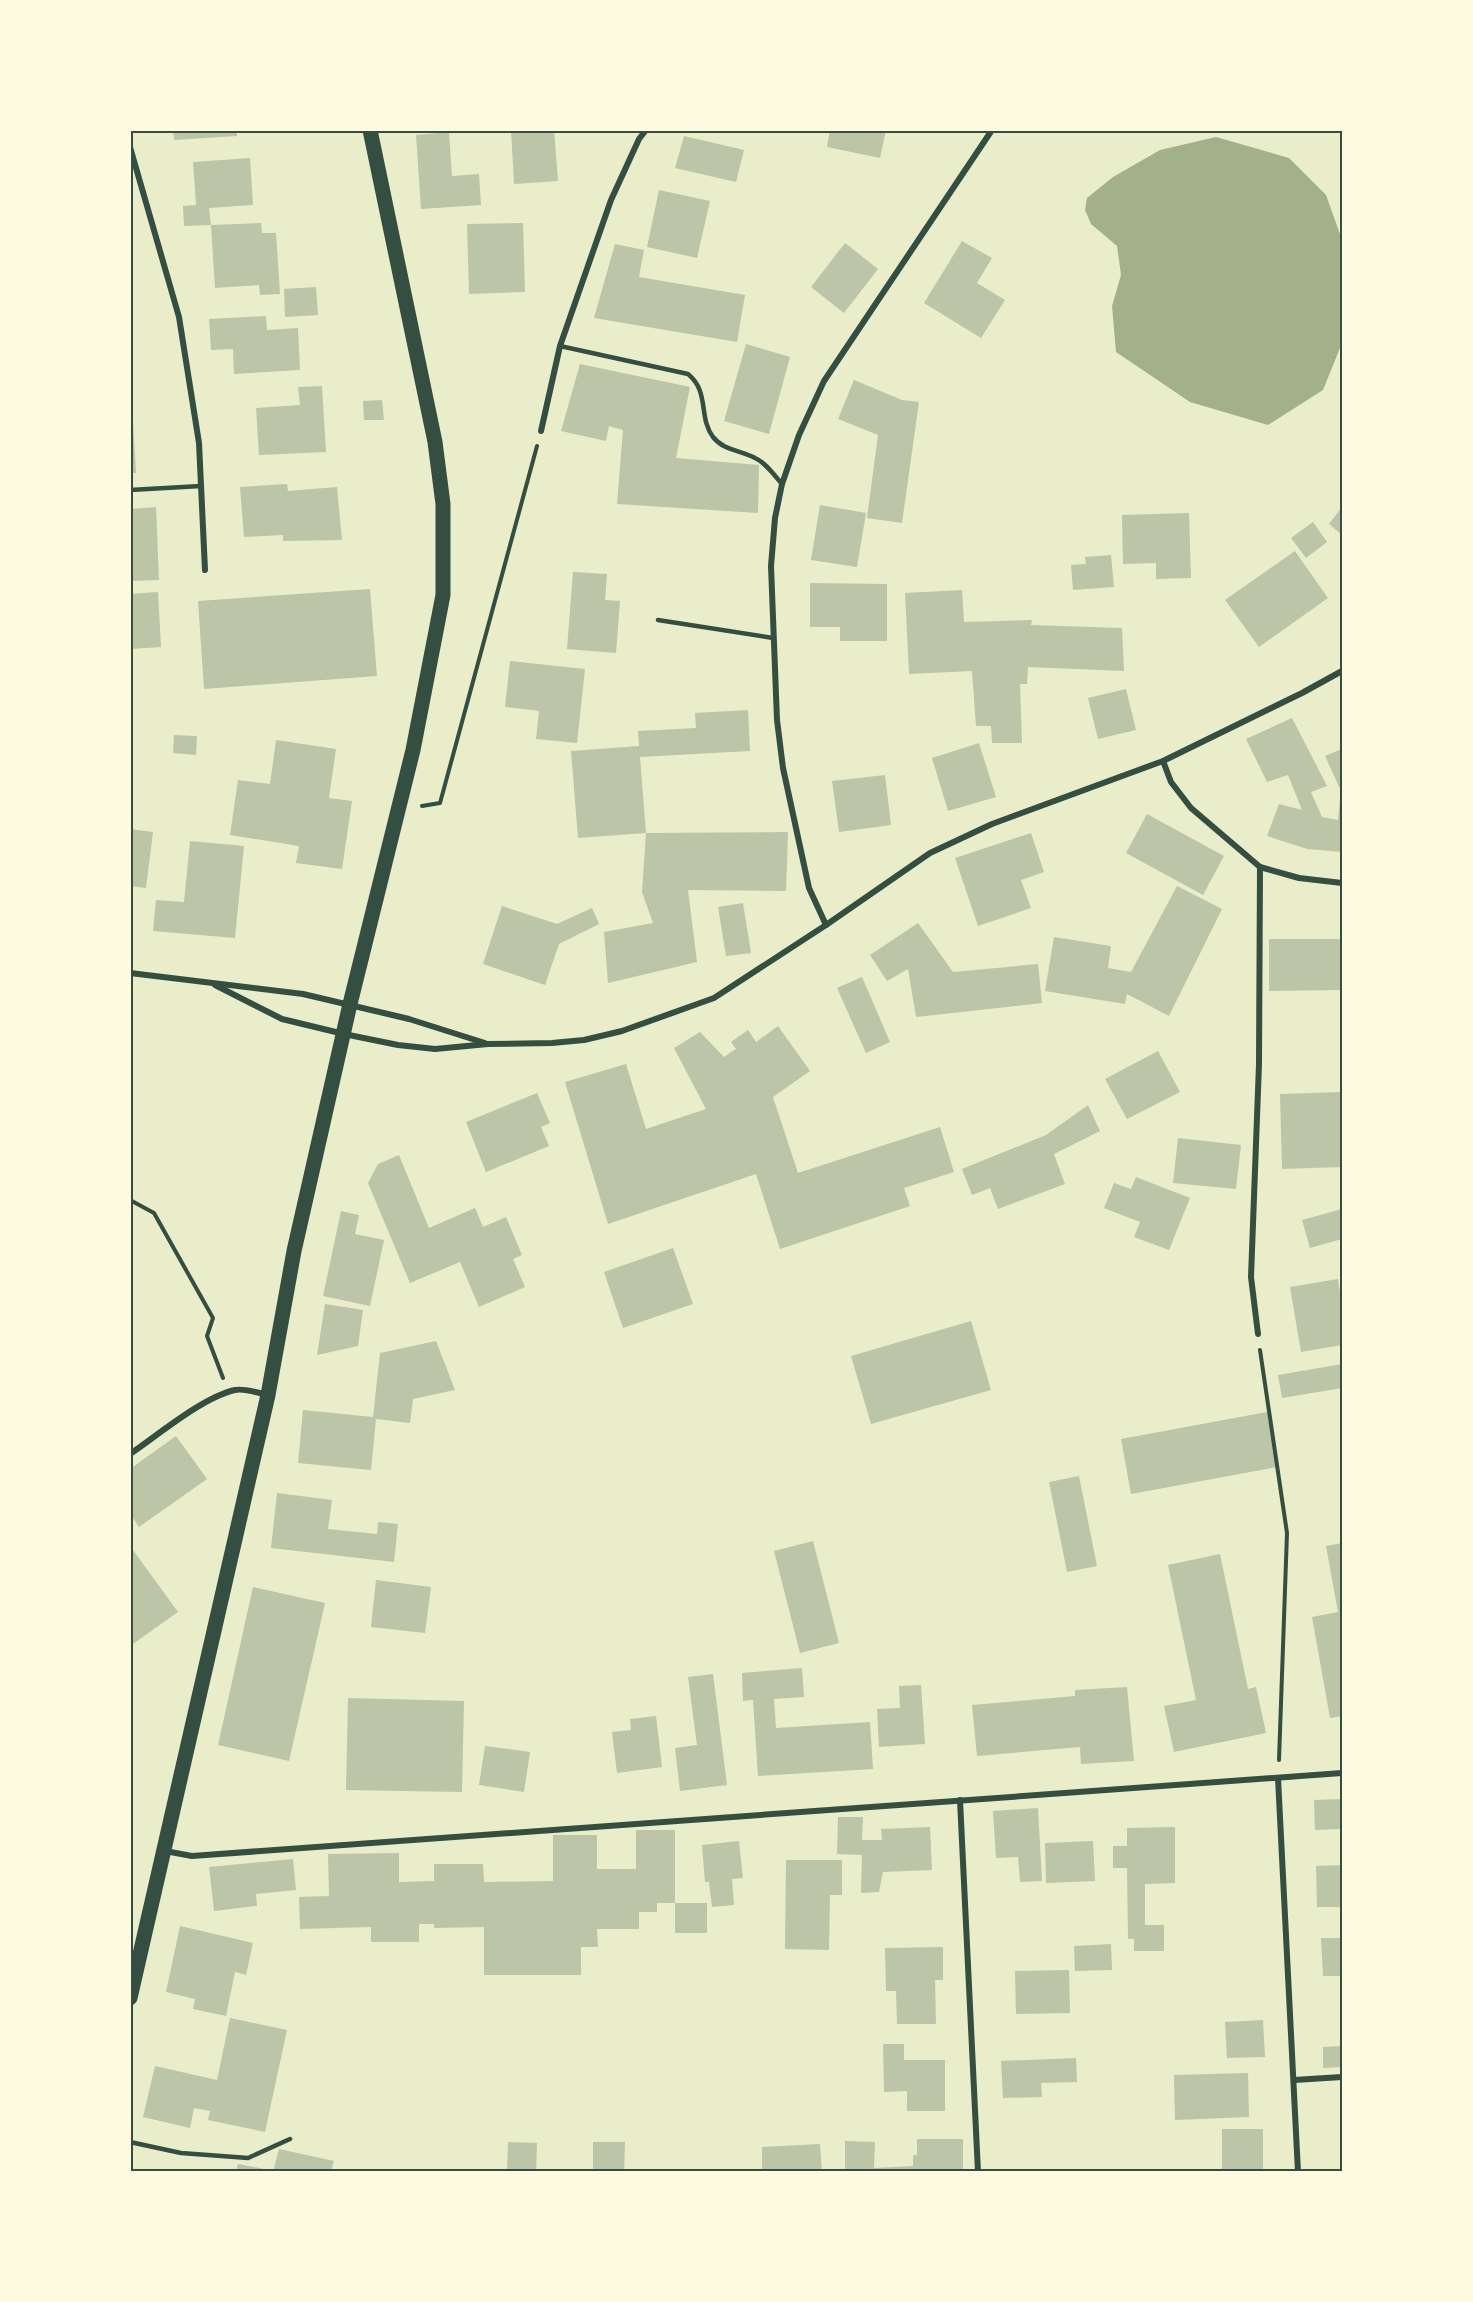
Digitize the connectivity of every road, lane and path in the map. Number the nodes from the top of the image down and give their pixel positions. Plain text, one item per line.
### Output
1 (370, 130) edge
2 (646, 130) edge
3 (992, 130) edge
4 (130, 147) edge
5 (560, 346) junction
6 (541, 431) joint
7 (782, 484) junction
8 (201, 486) junction
9 (130, 490) edge
10 (205, 570) dead end
11 (658, 620) dead end
12 (773, 639) junction
13 (1342, 671) edge
14 (1163, 761) junction
15 (398, 811) junction
16 (1260, 867) junction
17 (1342, 883) edge
18 (826, 925) junction
19 (130, 973) edge
20 (215, 985) junction
21 (350, 1004) junction
22 (344, 1034) junction
23 (488, 1044) junction
24 (130, 1200) edge
25 (1258, 1334) joint
26 (229, 1392) junction
27 (268, 1395) junction
28 (130, 1454) edge
29 (1342, 1773) edge
30 (1278, 1778) junction
31 (960, 1800) junction
32 (164, 1851) junction
33 (130, 1998) edge
34 (1342, 2077) edge
35 (1294, 2080) junction
36 (290, 2139) dead end
37 (130, 2142) edge
38 (978, 2172) edge
39 (1298, 2172) edge

1 - 15 main road
2 - 5 street
3 - 7 street
4 - 8 street
5 - 6 street
5 - 7 lane
6 - 15 path
7 - 12 street
8 - 9 lane
8 - 10 street
11 - 12 lane
12 - 18 street
13 - 14 street
14 - 16 street
14 - 18 street
15 - 21 main road
16 - 17 street
16 - 25 street
18 - 23 street
19 - 20 street
20 - 21 street
20 - 22 street
21 - 22 main road
21 - 23 street
22 - 23 street
22 - 27 main road
24 - 26 path
25 - 30 path
26 - 27 street
26 - 28 street
27 - 32 main road
29 - 30 street
30 - 31 street
30 - 35 street
31 - 32 street
31 - 38 street
32 - 33 main road
34 - 35 street
35 - 39 street
36 - 37 lane

